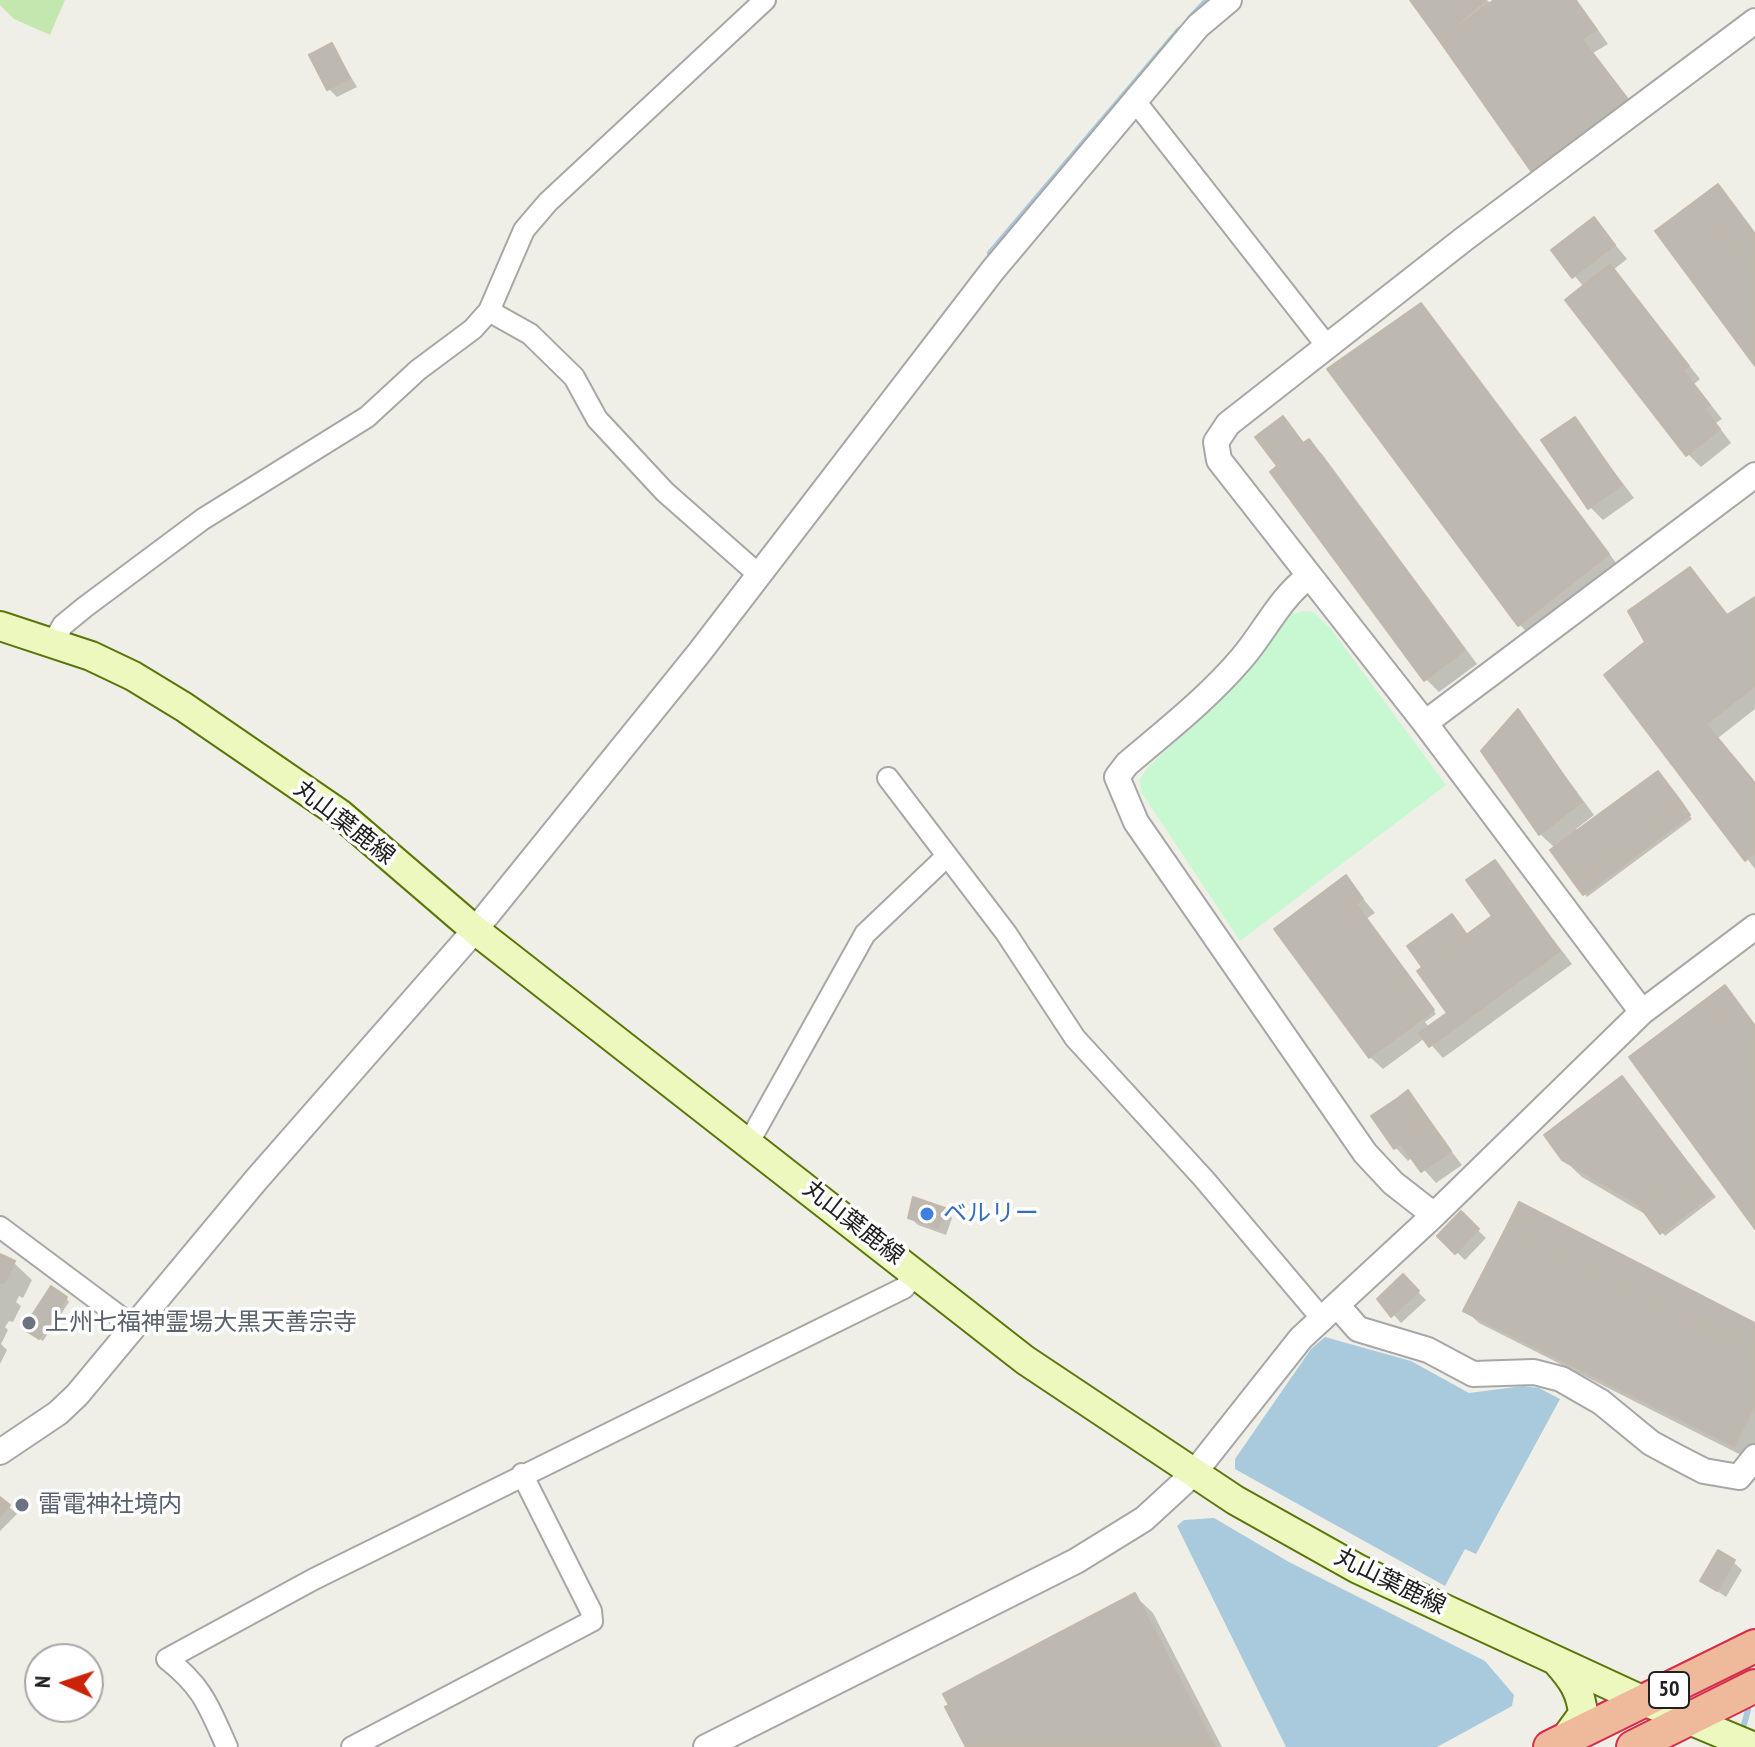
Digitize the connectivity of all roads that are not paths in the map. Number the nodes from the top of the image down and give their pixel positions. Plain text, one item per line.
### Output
1 (765, 0) edge
2 (1229, 0) edge
3 (1755, 21) edge
4 (1135, 101) junction
5 (489, 311) junction
6 (1327, 346) junction
7 (1755, 475) edge
8 (758, 574) junction
9 (1308, 577) junction
10 (0, 626) edge
11 (53, 642) junction
12 (1425, 723) junction
13 (888, 778) dead end
14 (947, 856) junction
15 (1755, 927) edge
16 (475, 930) junction
17 (1642, 1012) junction
18 (749, 1142) junction
19 (1434, 1215) junction
20 (0, 1227) edge
21 (917, 1273) junction
22 (1330, 1313) junction
23 (134, 1327) junction
24 (0, 1452) edge
25 (1755, 1457) edge
26 (1194, 1473) junction
27 (522, 1474) junction
28 (1755, 1646) edge
29 (1556, 1660) junction
30 (1755, 1686) edge
31 (1644, 1701) junction
32 (1687, 1720) junction
33 (1557, 1743) edge
34 (1744, 1743) edge
35 (227, 1747) edge
36 (352, 1747) edge
37 (706, 1747) edge
38 (1633, 1747) edge

1 - 5 street
2 - 4 street
3 - 6 street
4 - 6 street
4 - 8 street
5 - 8 street
5 - 11 street
6 - 9 street
7 - 12 street
8 - 16 street
9 - 12 street
9 - 19 street
10 - 11 main road, 丸山葉鹿線
11 - 16 main road, 丸山葉鹿線
12 - 17 street
13 - 14 street
14 - 18 street
14 - 22 street
15 - 17 street
16 - 18 main road, 丸山葉鹿線
16 - 23 street
17 - 19 street
18 - 21 main road, 丸山葉鹿線
19 - 22 street
20 - 23 street
21 - 26 main road, 丸山葉鹿線
21 - 27 street
22 - 25 street
22 - 26 street
23 - 24 street
26 - 29 main road, 丸山葉鹿線
26 - 37 street
27 - 35 street
27 - 36 street
28 - 31 highway, 50
29 - 31 main road, 丸山葉鹿線
29 - 33 main road
30 - 32 highway, 50
31 - 32 main road, 丸山葉鹿線
31 - 33 highway, 50
32 - 34 main road, 丸山葉鹿線
32 - 38 highway, 50

